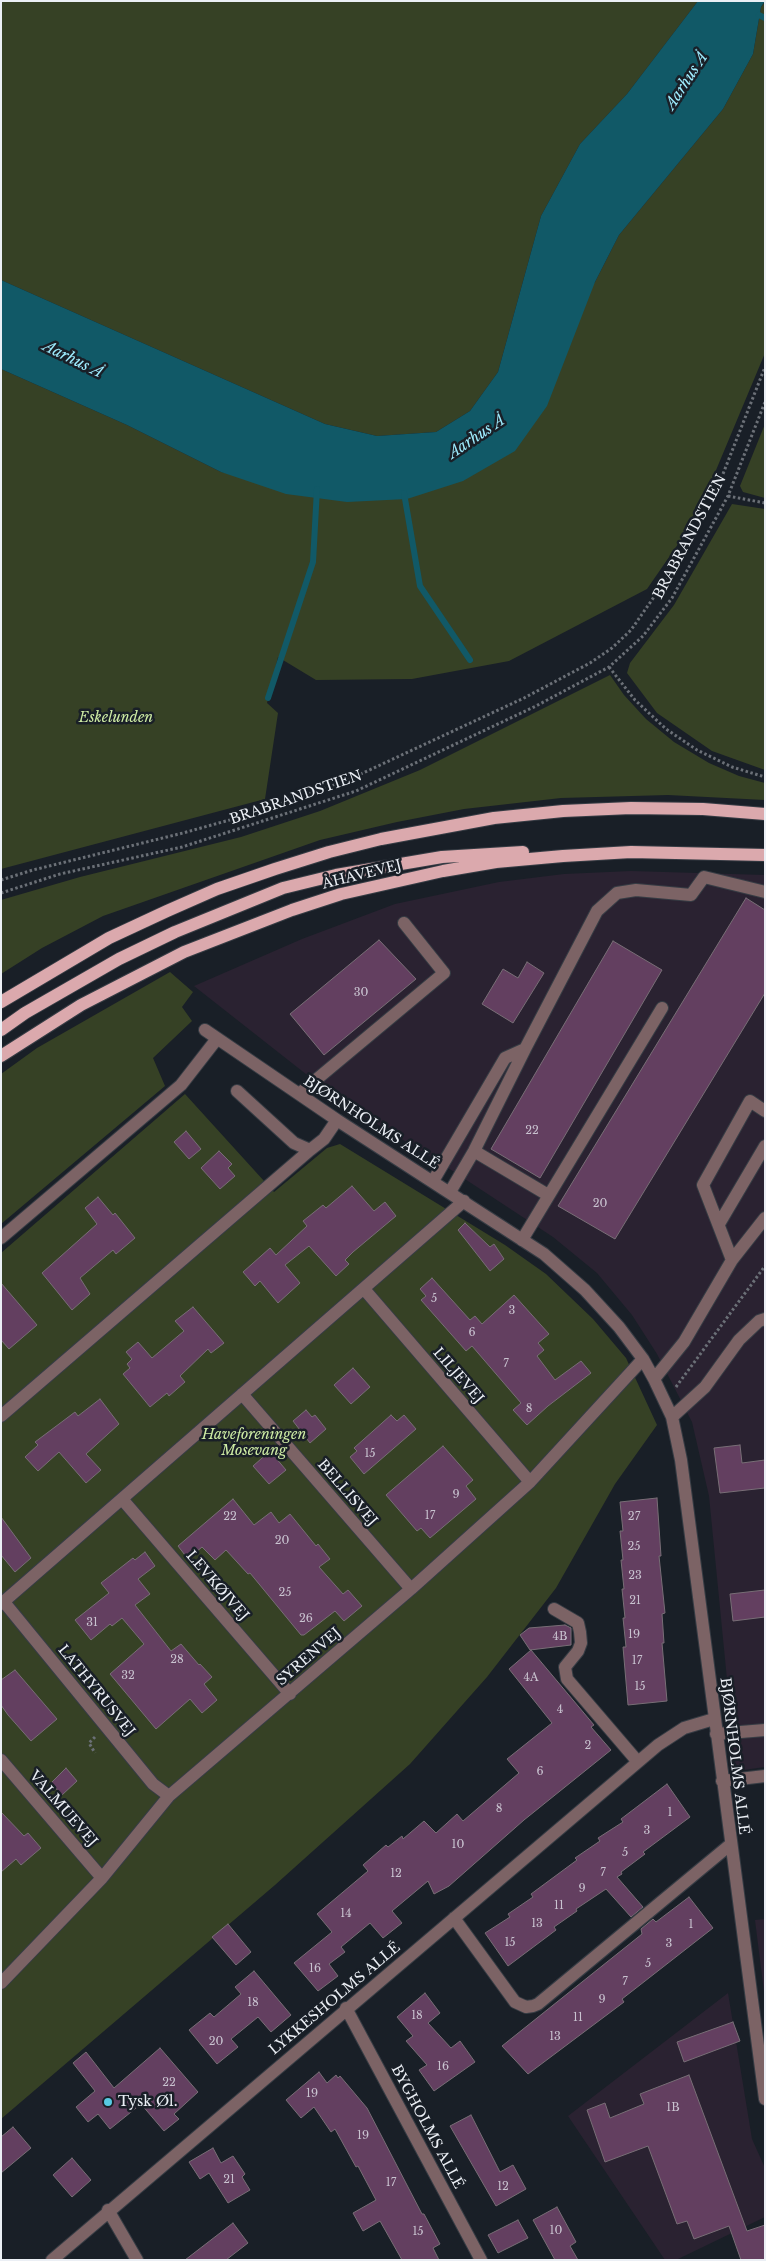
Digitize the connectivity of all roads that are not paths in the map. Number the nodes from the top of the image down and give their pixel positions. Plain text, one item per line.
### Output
1 (765, 814) edge
2 (630, 852) junction
3 (765, 855) edge
4 (765, 892) edge
5 (404, 923) dead end
6 (1, 1002) edge
7 (662, 1008) dead end
8 (1, 1030) edge
9 (205, 1030) dead end
10 (216, 1040) junction
11 (525, 1049) junction
12 (1, 1056) edge
13 (237, 1091) dead end
14 (299, 1094) junction
15 (765, 1111) edge
16 (337, 1120) junction
17 (765, 1146) edge
18 (310, 1150) junction
19 (474, 1150) junction
20 (433, 1182) junction
21 (450, 1192) junction
22 (548, 1195) junction
23 (464, 1201) junction
24 (765, 1218) edge
25 (719, 1224) junction
26 (1, 1238) edge
27 (522, 1240) junction
28 (732, 1260) junction
29 (364, 1289) junction
30 (765, 1319) edge
31 (643, 1359) junction
32 (654, 1379) junction
33 (242, 1394) junction
34 (1, 1416) edge
35 (672, 1417) junction
36 (530, 1482) junction
37 (122, 1499) junction
38 (411, 1589) junction
39 (2, 1603) edge
40 (554, 1609) dead end
41 (290, 1694) junction
42 (714, 1719) junction
43 (765, 1730) edge
44 (716, 1734) junction
45 (1, 1760) edge
46 (638, 1762) junction
47 (765, 1776) edge
48 (722, 1781) junction
49 (169, 1796) junction
50 (731, 1844) junction
51 (102, 1878) junction
52 (454, 1918) junction
53 (1, 1983) edge
54 (346, 2008) junction
55 (765, 2099) edge
56 (108, 2210) junction
57 (52, 2260) edge
58 (137, 2260) edge
59 (481, 2260) edge

1 - 6 main road
2 - 3 main road, ÅHAVEVEJ
2 - 8 main road
2 - 12 main road, ÅHAVEVEJ
4 - 11 street
5 - 14 street
7 - 22 street
9 - 10 street, BJØRNHOLMS ALLÉ
10 - 14 street, BJØRNHOLMS ALLÉ
10 - 26 street
11 - 19 street
11 - 20 street
13 - 18 street
14 - 16 street, BJØRNHOLMS ALLÉ
15 - 25 street
16 - 18 street
16 - 20 street, BJØRNHOLMS ALLÉ
17 - 25 street
18 - 34 street
19 - 21 street
19 - 22 street
20 - 21 street, BJØRNHOLMS ALLÉ
21 - 23 street, BJØRNHOLMS ALLÉ
22 - 27 street
23 - 27 street, BJØRNHOLMS ALLÉ
23 - 29 street
24 - 28 street
25 - 28 street
27 - 31 street, BJØRNHOLMS ALLÉ
28 - 32 street
29 - 33 street
29 - 36 street, LILJEVEJ
30 - 35 street
31 - 32 street, BJØRNHOLMS ALLÉ
31 - 36 street, SYRENVEJ
32 - 35 street, BJØRNHOLMS ALLÉ
33 - 37 street
33 - 38 street, BELLISVEJ
35 - 42 street, BJØRNHOLMS ALLÉ
36 - 38 street, SYRENVEJ
37 - 39 street
37 - 41 street, LEVKØJVEJ
38 - 41 street, SYRENVEJ
39 - 49 street, LATHYRUSVEJ
40 - 46 street
41 - 49 street, SYRENVEJ
42 - 44 street, BJØRNHOLMS ALLÉ
42 - 46 street, LYKKESHOLMS ALLÉ
43 - 44 street
44 - 48 street, BJØRNHOLMS ALLÉ
45 - 51 street, VALMUEVEJ
46 - 52 street, LYKKESHOLMS ALLÉ
47 - 48 street
48 - 50 street, BJØRNHOLMS ALLÉ
49 - 51 street, SYRENVEJ
50 - 52 street
50 - 55 street, BJØRNHOLMS ALLÉ
51 - 53 street, SYRENVEJ
52 - 54 street, LYKKESHOLMS ALLÉ
54 - 56 street, LYKKESHOLMS ALLÉ
54 - 59 street, BYGHOLMS ALLÉ
56 - 57 street, LYKKESHOLMS ALLÉ
56 - 58 street

